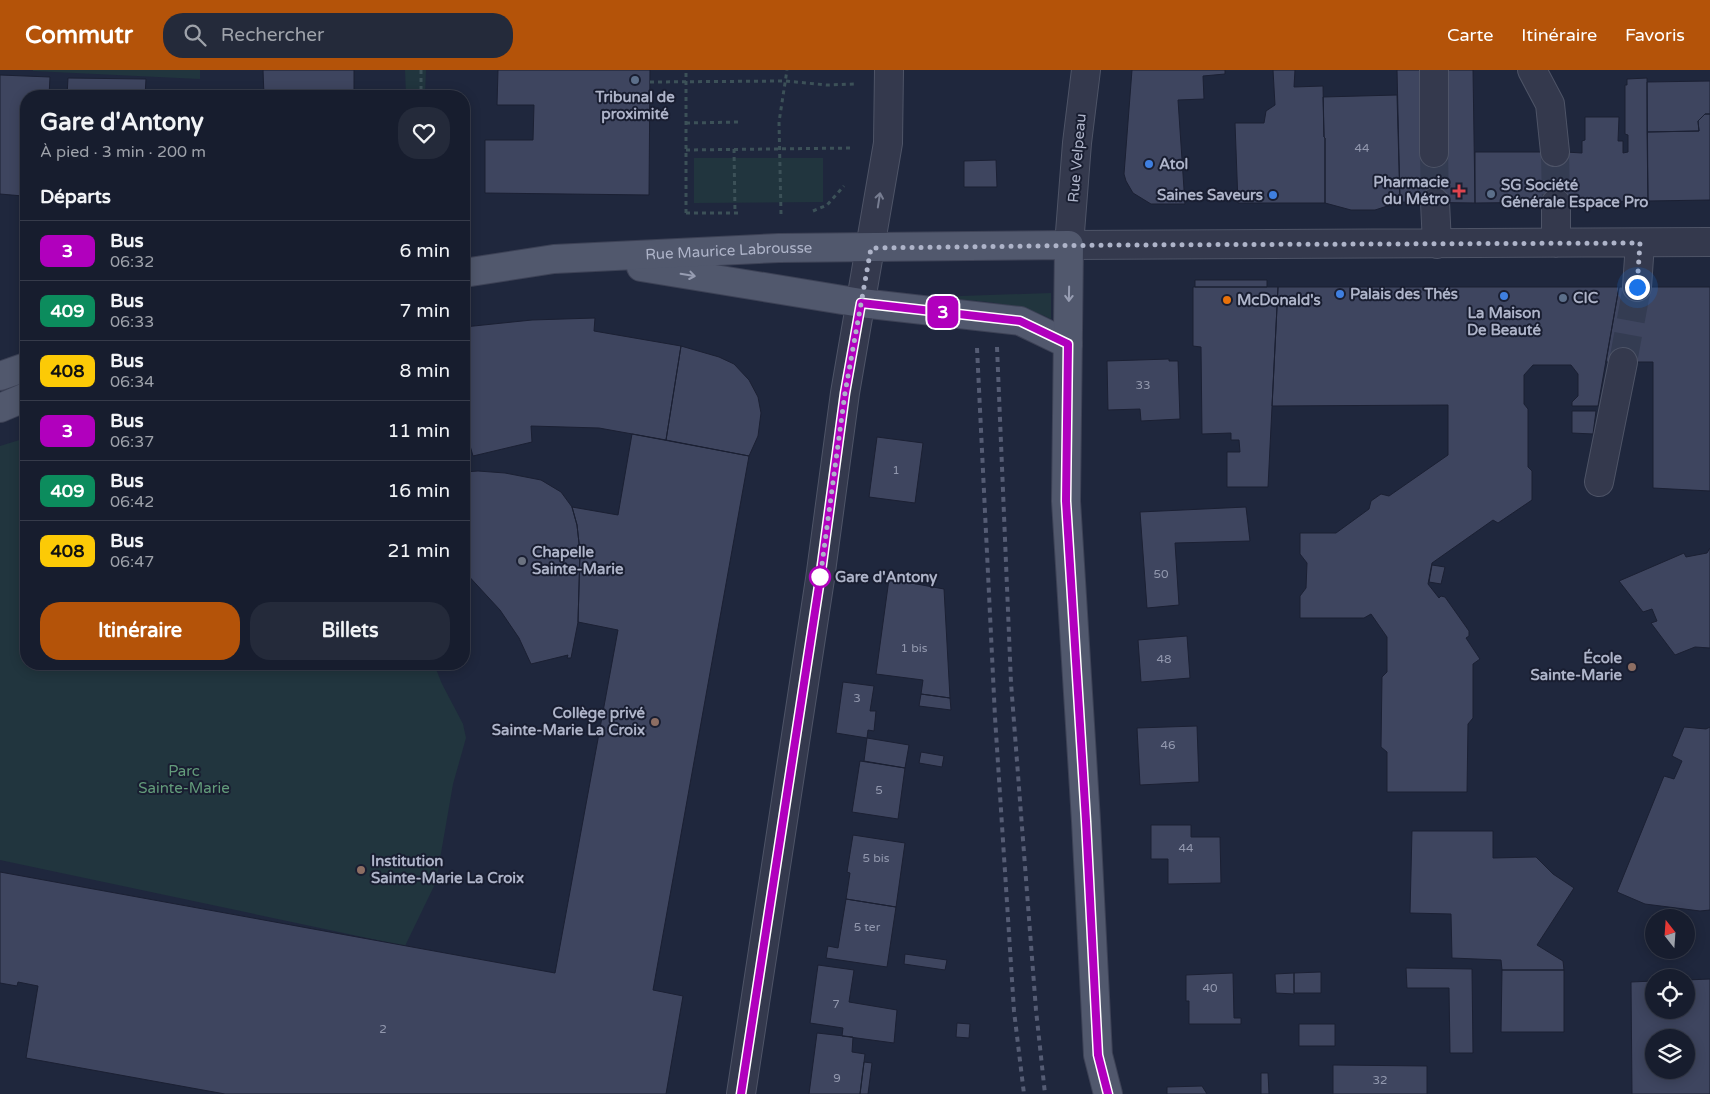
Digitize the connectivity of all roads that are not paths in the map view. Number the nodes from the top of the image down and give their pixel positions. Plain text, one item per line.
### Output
1 (889, 70) edge
2 (1086, 70) edge
3 (1434, 70) edge
4 (1532, 70) edge
5 (1548, 70) edge
6 (1550, 104) junction
7 (1555, 152) tunnel mouth
8 (1434, 153) tunnel mouth
9 (1435, 202) tunnel mouth
10 (1556, 202) tunnel mouth
11 (1710, 242) edge
12 (1556, 243) junction
13 (1640, 243) junction
14 (1437, 244) junction
15 (1069, 245) junction
16 (871, 248) junction
17 (588, 258) junction
18 (470, 272) edge
19 (1637, 287) tunnel mouth
20 (861, 303) junction
21 (1068, 344) junction
22 (1623, 362) tunnel mouth
23 (20, 369) edge
24 (0, 376) edge
25 (20, 400) edge
26 (0, 408) edge
27 (1598, 482) dead end
28 (741, 1094) edge
29 (1108, 1094) edge

16 -> 1 street
2 - 15 street, Rue Velpeau
3 - 8 street
4 - 6 street
5 - 6 street
6 - 7 street
9 - 14 street
10 - 12 street
11 - 13 street
12 - 13 street
12 - 14 street
13 - 19 street
14 - 15 street
15 - 16 main road, Rue Maurice Labrousse
15 -> 21 main road
16 - 17 main road, Rue Maurice Labrousse
16 - 20 street
17 - 18 main road, Rue Maurice Labrousse
17 -> 20 main road, Rue Maurice Labrousse
20 - 21 main road, Rue Maurice Labrousse
20 - 28 street
21 - 29 main road
22 - 27 street
23 - 24 main road
25 - 26 main road

